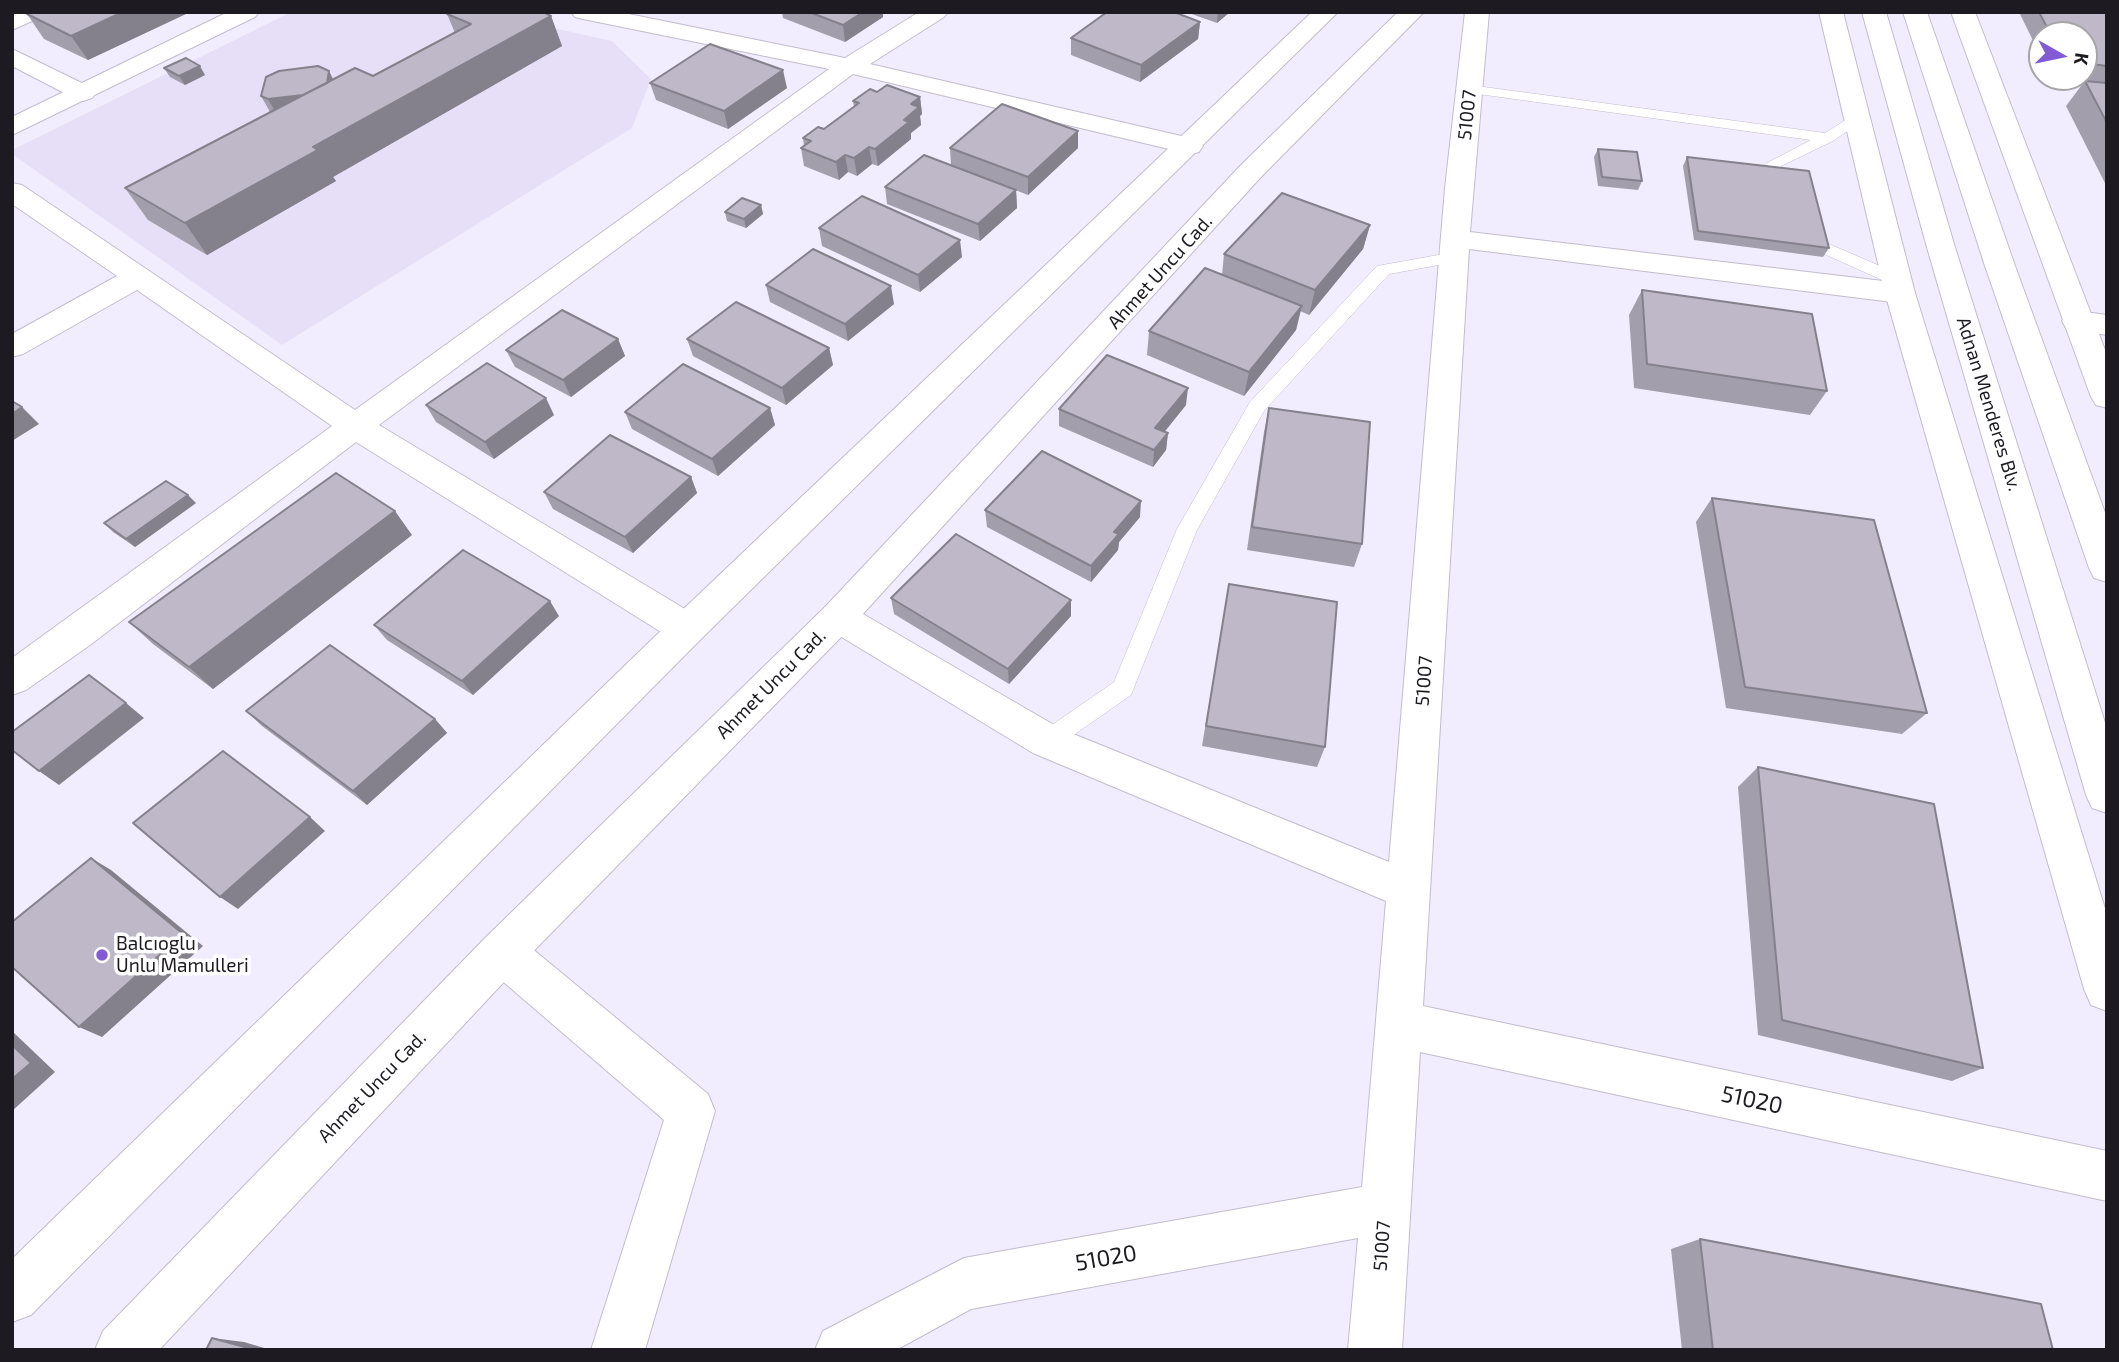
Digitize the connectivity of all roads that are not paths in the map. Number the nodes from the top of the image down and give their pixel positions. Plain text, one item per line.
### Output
1 (33, 12) edge
2 (247, 12) edge
3 (583, 12) edge
4 (936, 12) edge
5 (1326, 12) edge
6 (1412, 12) edge
7 (1477, 12) edge
8 (1832, 12) edge
9 (1874, 12) edge
10 (1915, 12) edge
11 (1963, 12) edge
12 (12, 23) edge
13 (12, 56) edge
14 (849, 66) junction
15 (1469, 89) junction
16 (83, 93) junction
17 (1857, 119) junction
18 (12, 127) edge
19 (1828, 138) junction
20 (1190, 146) junction
21 (12, 191) edge
22 (1455, 248) junction
23 (138, 277) junction
24 (1898, 287) junction
25 (2092, 323) edge
26 (12, 347) edge
27 (2107, 397) edge
28 (355, 426) junction
29 (2107, 568) edge
30 (838, 617) junction
31 (687, 629) junction
32 (12, 679) edge
33 (1047, 741) junction
34 (2107, 795) edge
35 (1408, 890) junction
36 (502, 952) junction
37 (2107, 989) edge
38 (1398, 1024) junction
39 (2107, 1176) edge
40 (1385, 1208) junction
41 (12, 1296) edge
42 (122, 1350) edge
43 (618, 1350) edge
44 (842, 1350) edge
45 (1375, 1350) edge

1 - 12 main road
2 - 16 main road
3 - 14 main road
4 - 14 main road
5 - 20 main road
6 - 30 main road, Ahmet Uncu Cad.
7 - 15 main road, 51007
8 - 17 main road
9 - 34 main road, Adnan Menderes Blv.
10 - 29 main road
11 - 25 main road
13 - 16 main road
14 - 20 main road
14 - 28 main road
15 - 19 lane
15 - 22 main road, 51007
16 - 18 main road
17 - 19 lane
17 - 24 main road
19 - 24 lane
20 - 31 main road
21 - 23 main road
22 - 24 main road
22 - 33 lane
22 - 35 main road, 51007
23 - 26 main road
23 - 28 main road
24 - 37 main road
25 - 27 main road
28 - 31 main road
28 - 32 main road
30 - 33 main road
30 - 36 main road, Ahmet Uncu Cad.
31 - 41 main road
33 - 35 main road
35 - 38 main road, 51007
36 - 42 main road, Ahmet Uncu Cad.
36 - 43 main road
38 - 39 main road, 51020
38 - 40 main road, 51007
40 - 44 main road, 51020
40 - 45 main road, 51007

